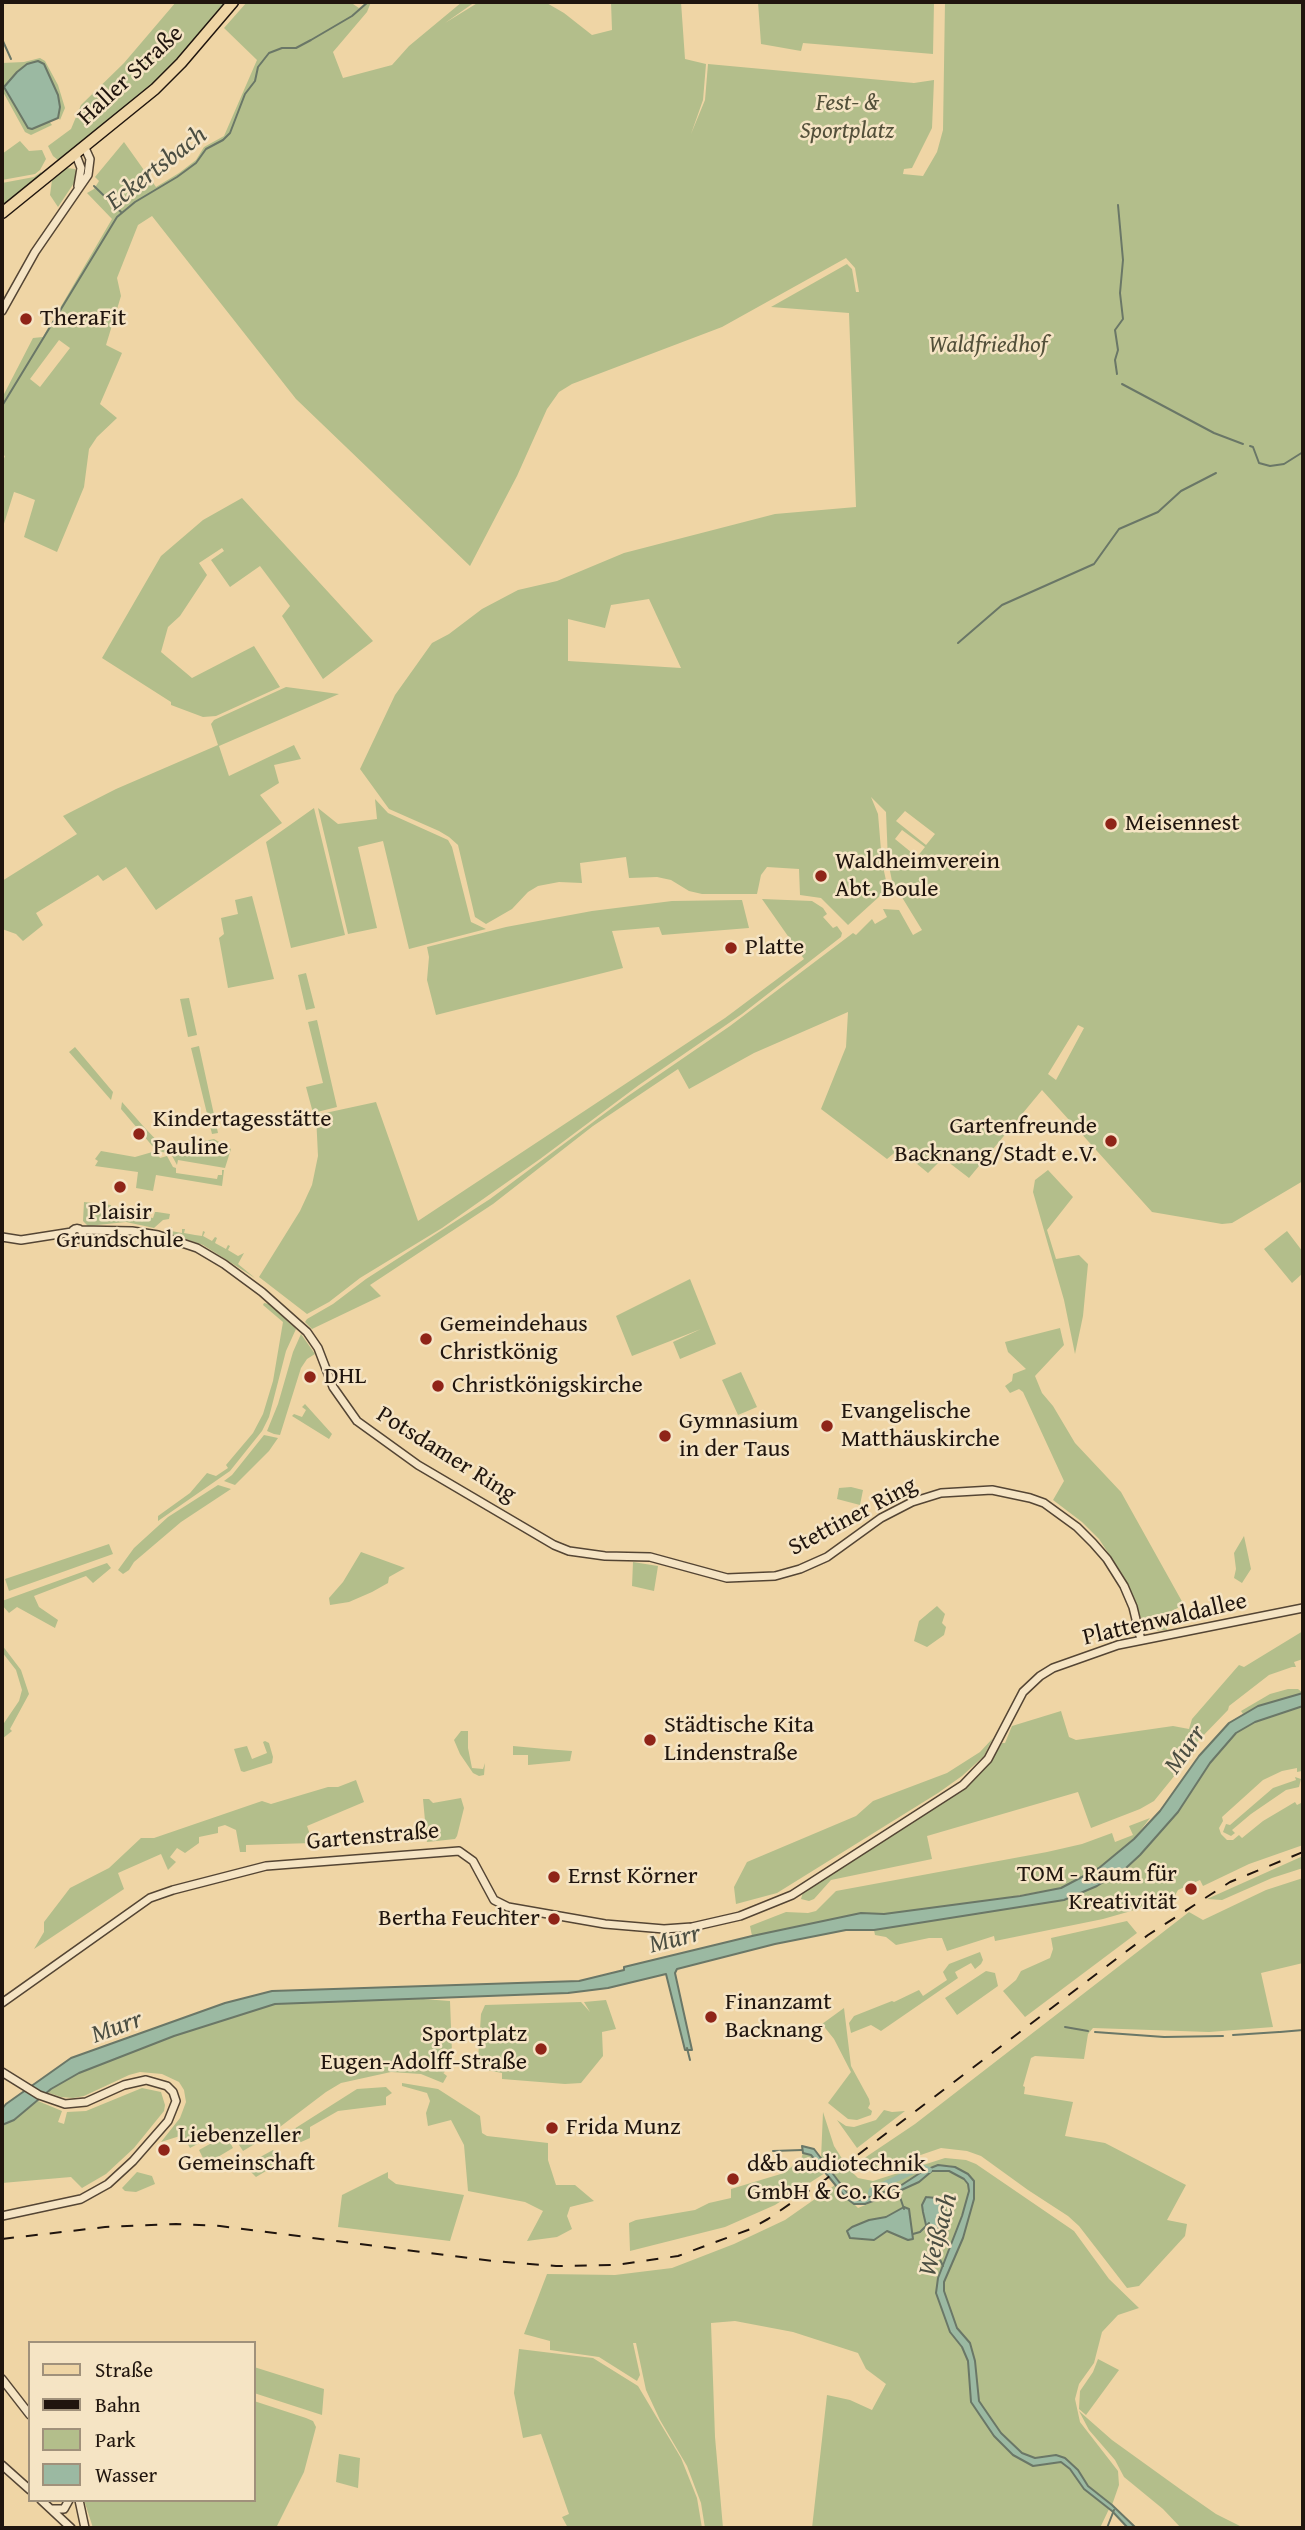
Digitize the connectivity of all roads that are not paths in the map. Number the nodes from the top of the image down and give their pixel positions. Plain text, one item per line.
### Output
1 (233, 2) edge
2 (85, 148) junction
3 (76, 155) junction
4 (76, 194) junction
5 (2, 213) edge
6 (2, 311) edge
7 (2, 1237) edge
8 (517, 1523) joint
9 (1303, 1608) edge
10 (1141, 1640) junction
11 (792, 1895) joint
12 (2, 2003) edge
13 (2, 2072) edge
14 (2, 2216) edge
15 (2, 2379) edge
16 (28, 2412) edge
17 (2, 2465) edge
18 (28, 2488) edge
19 (43, 2502) edge
20 (68, 2502) edge
21 (79, 2502) edge
22 (50, 2509) junction
23 (71, 2528) edge
24 (85, 2528) edge

1 - 2 main road, Haller Straße
2 - 3 main road, Haller Straße
2 - 4 street
3 - 4 street
3 - 5 main road, Haller Straße
4 - 6 street
7 - 8 street, Potsdamer Ring
8 - 10 street, Stettiner Ring
9 - 10 street, Plattenwaldallee
10 - 11 street, Plattenwaldallee
11 - 12 street, Gartenstraße
13 - 14 street
15 - 16 street
17 - 18 street
19 - 22 street
20 - 22 street
21 - 24 street
22 - 23 street

